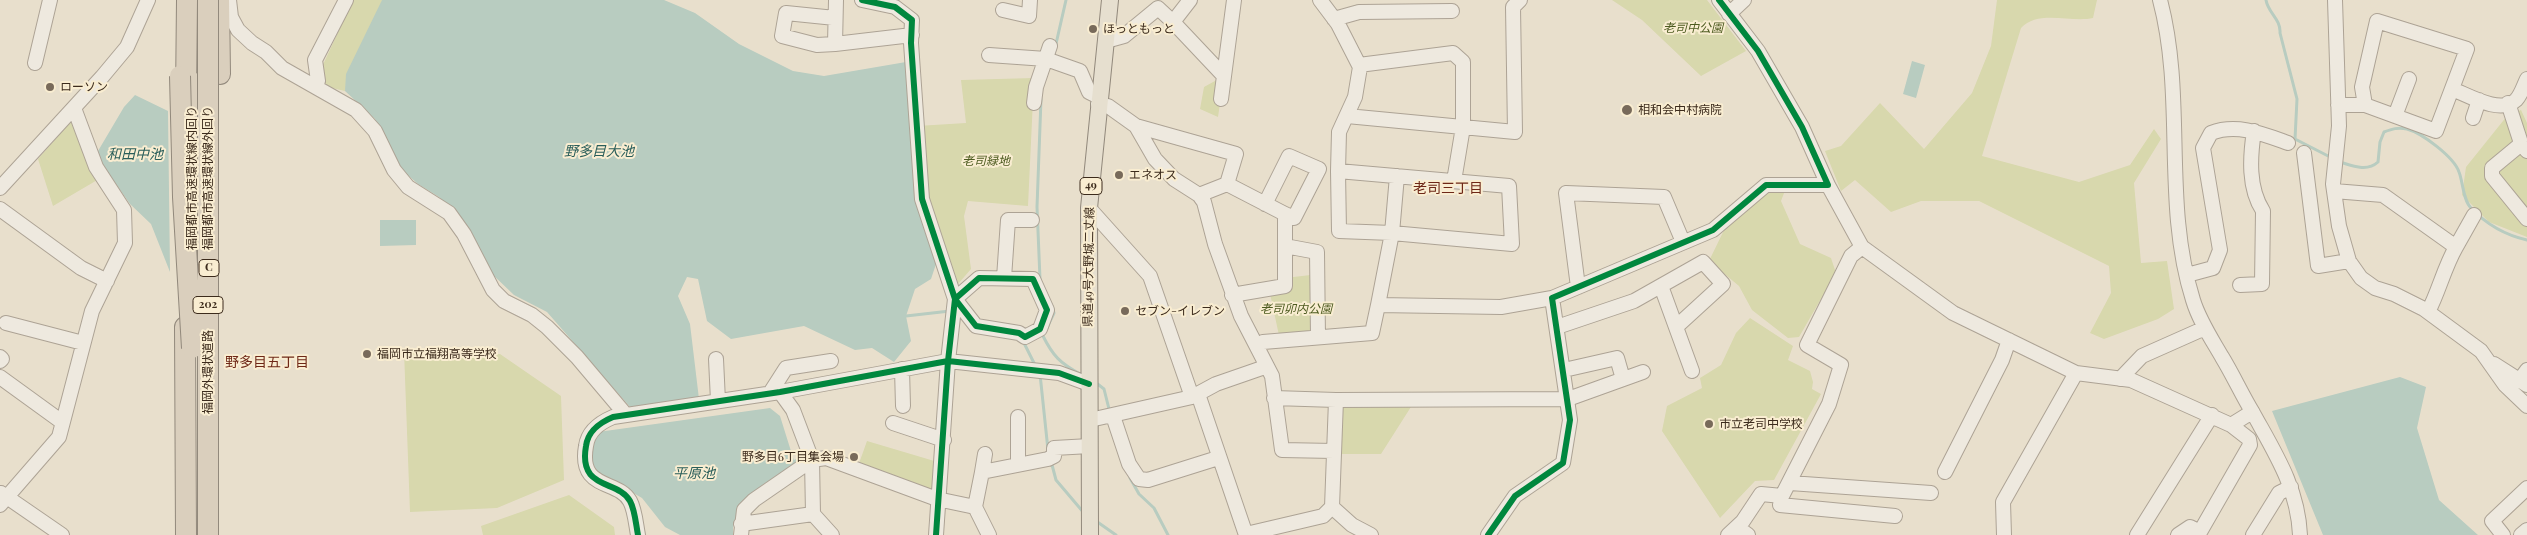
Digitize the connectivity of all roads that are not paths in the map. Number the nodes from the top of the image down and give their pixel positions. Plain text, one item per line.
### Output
1 (50, 0) edge
2 (148, 0) edge
3 (179, 0) edge
4 (187, 0) edge
5 (192, 0) edge
6 (208, 0) edge
7 (219, 0) edge
8 (229, 0) edge
9 (346, 0) edge
10 (836, 0) edge
11 (862, 0) edge
12 (1030, 0) edge
13 (1110, 0) edge
14 (1190, 0) edge
15 (1234, 0) edge
16 (1320, 0) edge
17 (1520, 0) edge
18 (1719, 0) edge
19 (1744, 0) edge
20 (2160, 0) edge
21 (2334, 0) edge
22 (1003, 10) dead end
23 (1452, 10) dead end
24 (1729, 14) junction
25 (836, 18) junction
26 (1334, 19) junction
27 (1173, 22) junction
28 (912, 35) junction
29 (1106, 41) junction
30 (836, 44) junction
31 (989, 55) dead end
32 (1050, 56) junction
33 (35, 63) dead end
34 (1359, 65) junction
35 (1224, 76) junction
36 (2409, 79) dead end
37 (2527, 79) edge
38 (314, 84) junction
39 (2452, 89) junction
40 (1221, 99) dead end
41 (2480, 100) junction
42 (1099, 101) junction
43 (1034, 103) dead end
44 (2508, 103) junction
45 (2338, 105) junction
46 (2365, 105) junction
47 (74, 108) junction
48 (1347, 116) junction
49 (2395, 116) junction
50 (2472, 118) dead end
51 (1136, 126) junction
52 (1463, 128) junction
53 (2254, 130) junction
54 (2288, 143) dead end
55 (2524, 147) edge
56 (2304, 153) dead end
57 (1338, 171) junction
58 (1397, 176) junction
59 (1454, 181) junction
60 (1227, 184) junction
61 (1828, 185) junction
62 (0, 188) edge
63 (2334, 191) junction
64 (1199, 195) junction
65 (1266, 204) junction
66 (1089, 208) junction
67 (0, 209) edge
68 (1285, 214) junction
69 (2474, 214) dead end
70 (2527, 219) edge
71 (1032, 220) dead end
72 (1392, 233) junction
73 (1683, 242) junction
74 (1285, 246) junction
75 (1862, 247) junction
76 (2456, 247) junction
77 (2349, 260) junction
78 (2187, 275) junction
79 (1004, 278) junction
80 (107, 281) junction
81 (2240, 285) dead end
82 (1661, 286) junction
83 (1578, 287) junction
84 (1232, 295) junction
85 (1552, 298) junction
86 (955, 299) junction
87 (1378, 305) junction
88 (2428, 312) junction
89 (6, 323) dead end
90 (1556, 328) junction
91 (1676, 328) junction
92 (2205, 328) junction
93 (1318, 337) junction
94 (2009, 340) junction
95 (84, 343) junction
96 (1257, 346) junction
97 (192, 348) junction
98 (716, 359) dead end
99 (831, 361) dead end
100 (948, 361) junction
101 (2489, 362) junction
102 (1265, 367) junction
103 (902, 368) junction
104 (1564, 370) junction
105 (1692, 371) dead end
106 (1643, 372) dead end
107 (2076, 373) junction
108 (0, 377) edge
109 (1089, 379) junction
110 (1623, 379) junction
111 (2120, 379) junction
112 (2524, 379) edge
113 (775, 393) junction
114 (1195, 396) junction
115 (1274, 398) junction
116 (1568, 399) junction
117 (1336, 400) junction
118 (718, 401) junction
119 (903, 406) dead end
120 (2527, 406) edge
121 (2252, 412) junction
122 (626, 415) junction
123 (2212, 415) junction
124 (1018, 417) dead end
125 (1103, 418) junction
126 (62, 422) junction
127 (893, 423) dead end
128 (2231, 425) junction
129 (944, 440) junction
130 (1090, 446) junction
131 (1334, 451) junction
132 (985, 454) dead end
133 (1218, 458) junction
134 (812, 460) junction
135 (1018, 464) junction
136 (982, 472) junction
137 (1944, 472) dead end
138 (208, 477) junction
139 (1790, 483) junction
140 (2291, 488) junction
141 (2527, 488) edge
142 (1931, 493) dead end
143 (1782, 496) junction
144 (3, 498) edge
145 (937, 499) junction
146 (975, 507) junction
147 (1332, 507) junction
148 (814, 514) junction
149 (1895, 516) dead end
150 (1090, 521) edge
151 (1300, 521) junction
152 (741, 529) edge
153 (1353, 530) edge
154 (2527, 530) edge
155 (1738, 532) edge
156 (2203, 533) edge
157 (62, 535) edge
158 (186, 535) edge
159 (193, 535) edge
160 (208, 535) edge
161 (638, 535) edge
162 (832, 535) edge
163 (936, 535) edge
164 (988, 535) edge
165 (1246, 535) edge
166 (1303, 535) edge
167 (1370, 535) edge
168 (1488, 535) edge
169 (2004, 535) edge
170 (2137, 535) edge
171 (2178, 535) edge
172 (2253, 535) edge
173 (2300, 535) edge
174 (2503, 535) edge
175 (2521, 535) edge

1 - 33 street
2 - 47 street
3 - 97 highway, bridge
4 - 158 highway, 福岡外環状道路 / 202, bridge
5 - 97 highway, 福岡都市高速環状線内回り / C, bridge
6 - 138 highway, 福岡都市高速環状線外回り / C, bridge
6 - 160 highway, 福岡外環状道路 / 202, bridge
7 - 138 highway, bridge
8 - 38 street
9 - 38 street
10 - 25 street
11 - 28 street
12 - 22 street
13 - 29 main road, 県道49号大野城二丈線 / 49
14 - 27 street
15 - 35 street
16 - 26 street
17 - 52 street
18 - 24 street
19 - 24 street
20 - 78 street
21 - 45 street
23 - 26 street
24 - 61 street
25 - 30 street
25 - 30 street
26 - 34 street
27 - 29 street
27 - 35 street
28 - 30 street
28 - 86 street
29 - 42 main road, 県道49号大野城二丈線 / 49
31 - 32 street
32 - 42 street
32 - 43 street
34 - 48 street
34 - 52 street
35 - 40 street
36 - 49 street
37 - 44 street
38 - 122 street
39 - 41 street
39 - 46 street
39 - 49 street
41 - 44 street
41 - 50 street
42 - 51 street
42 - 66 main road, 県道49号大野城二丈線 / 49
44 - 55 street
45 - 46 street
45 - 63 street
46 - 49 street
47 - 62 street
47 - 80 street
48 - 52 street
48 - 57 street
51 - 60 street
51 - 64 street
52 - 59 street
53 - 54 street
53 - 78 street
53 - 81 street
55 - 70 street
56 - 77 street
57 - 58 street
57 - 72 street
58 - 59 street
58 - 72 street
59 - 72 street
60 - 64 street
60 - 65 street
61 - 73 street
61 - 75 street
63 - 76 street
63 - 77 street
64 - 84 street
65 - 68 street
65 - 68 street
66 - 109 main road, 県道49号大野城二丈線 / 49
66 - 114 street
67 - 80 street
68 - 74 street
69 - 76 street
71 - 79 street
72 - 87 street
73 - 83 street
73 - 83 street
74 - 84 street
74 - 93 street
75 - 94 street
75 - 139 street
76 - 88 street
77 - 88 street
78 - 92 street
79 - 86 street
79 - 86 street
80 - 95 street
82 - 90 street
82 - 91 street
82 - 91 street
83 - 85 street
84 - 96 street
85 - 87 street
85 - 90 street
86 - 100 street
87 - 93 street
88 - 101 street
89 - 95 street
90 - 104 street
91 - 105 street
92 - 111 street
92 - 121 street
93 - 96 street
94 - 107 street
94 - 137 street
95 - 126 street
96 - 102 street
97 - 159 highway, 福岡都市高速環状線内回り / C
98 - 118 street
99 - 113 street
100 - 103 street
100 - 109 street
100 - 129 street
101 - 112 street
101 - 120 street
102 - 114 street
102 - 115 street
103 - 113 street
103 - 119 street
104 - 110 street
104 - 116 street
106 - 110 street
107 - 111 street
107 - 169 street
108 - 126 street
109 - 125 main road, 県道49号大野城二丈線 / 49
110 - 116 street
111 - 123 street
113 - 118 street
113 - 134 street
114 - 125 street
114 - 133 street
115 - 117 street
115 - 131 street
116 - 117 street
116 - 168 street
117 - 131 street
118 - 122 street
121 - 128 street
121 - 140 street
122 - 161 street
123 - 128 street
123 - 170 street
124 - 135 street
125 - 130 main road, 県道49号大野城二丈線 / 49
125 - 133 street
126 - 144 street
127 - 129 street
128 - 156 street
129 - 145 street
130 - 135 street
130 - 150 main road, 県道49号大野城二丈線 / 49
131 - 147 street
132 - 136 street
133 - 165 street
134 - 145 street
134 - 148 street
134 - 152 street
135 - 136 street
136 - 146 street
138 - 160 highway, 福岡都市高速環状線外回り / C, bridge
139 - 142 street
139 - 143 street
140 - 172 street
140 - 173 street
141 - 174 street
143 - 149 street
143 - 155 street
144 - 157 street
145 - 146 street
145 - 163 street
146 - 164 street
147 - 151 street
147 - 153 street
148 - 152 street
148 - 162 street
151 - 165 street
151 - 166 street
153 - 167 street
154 - 175 street
156 - 171 street

